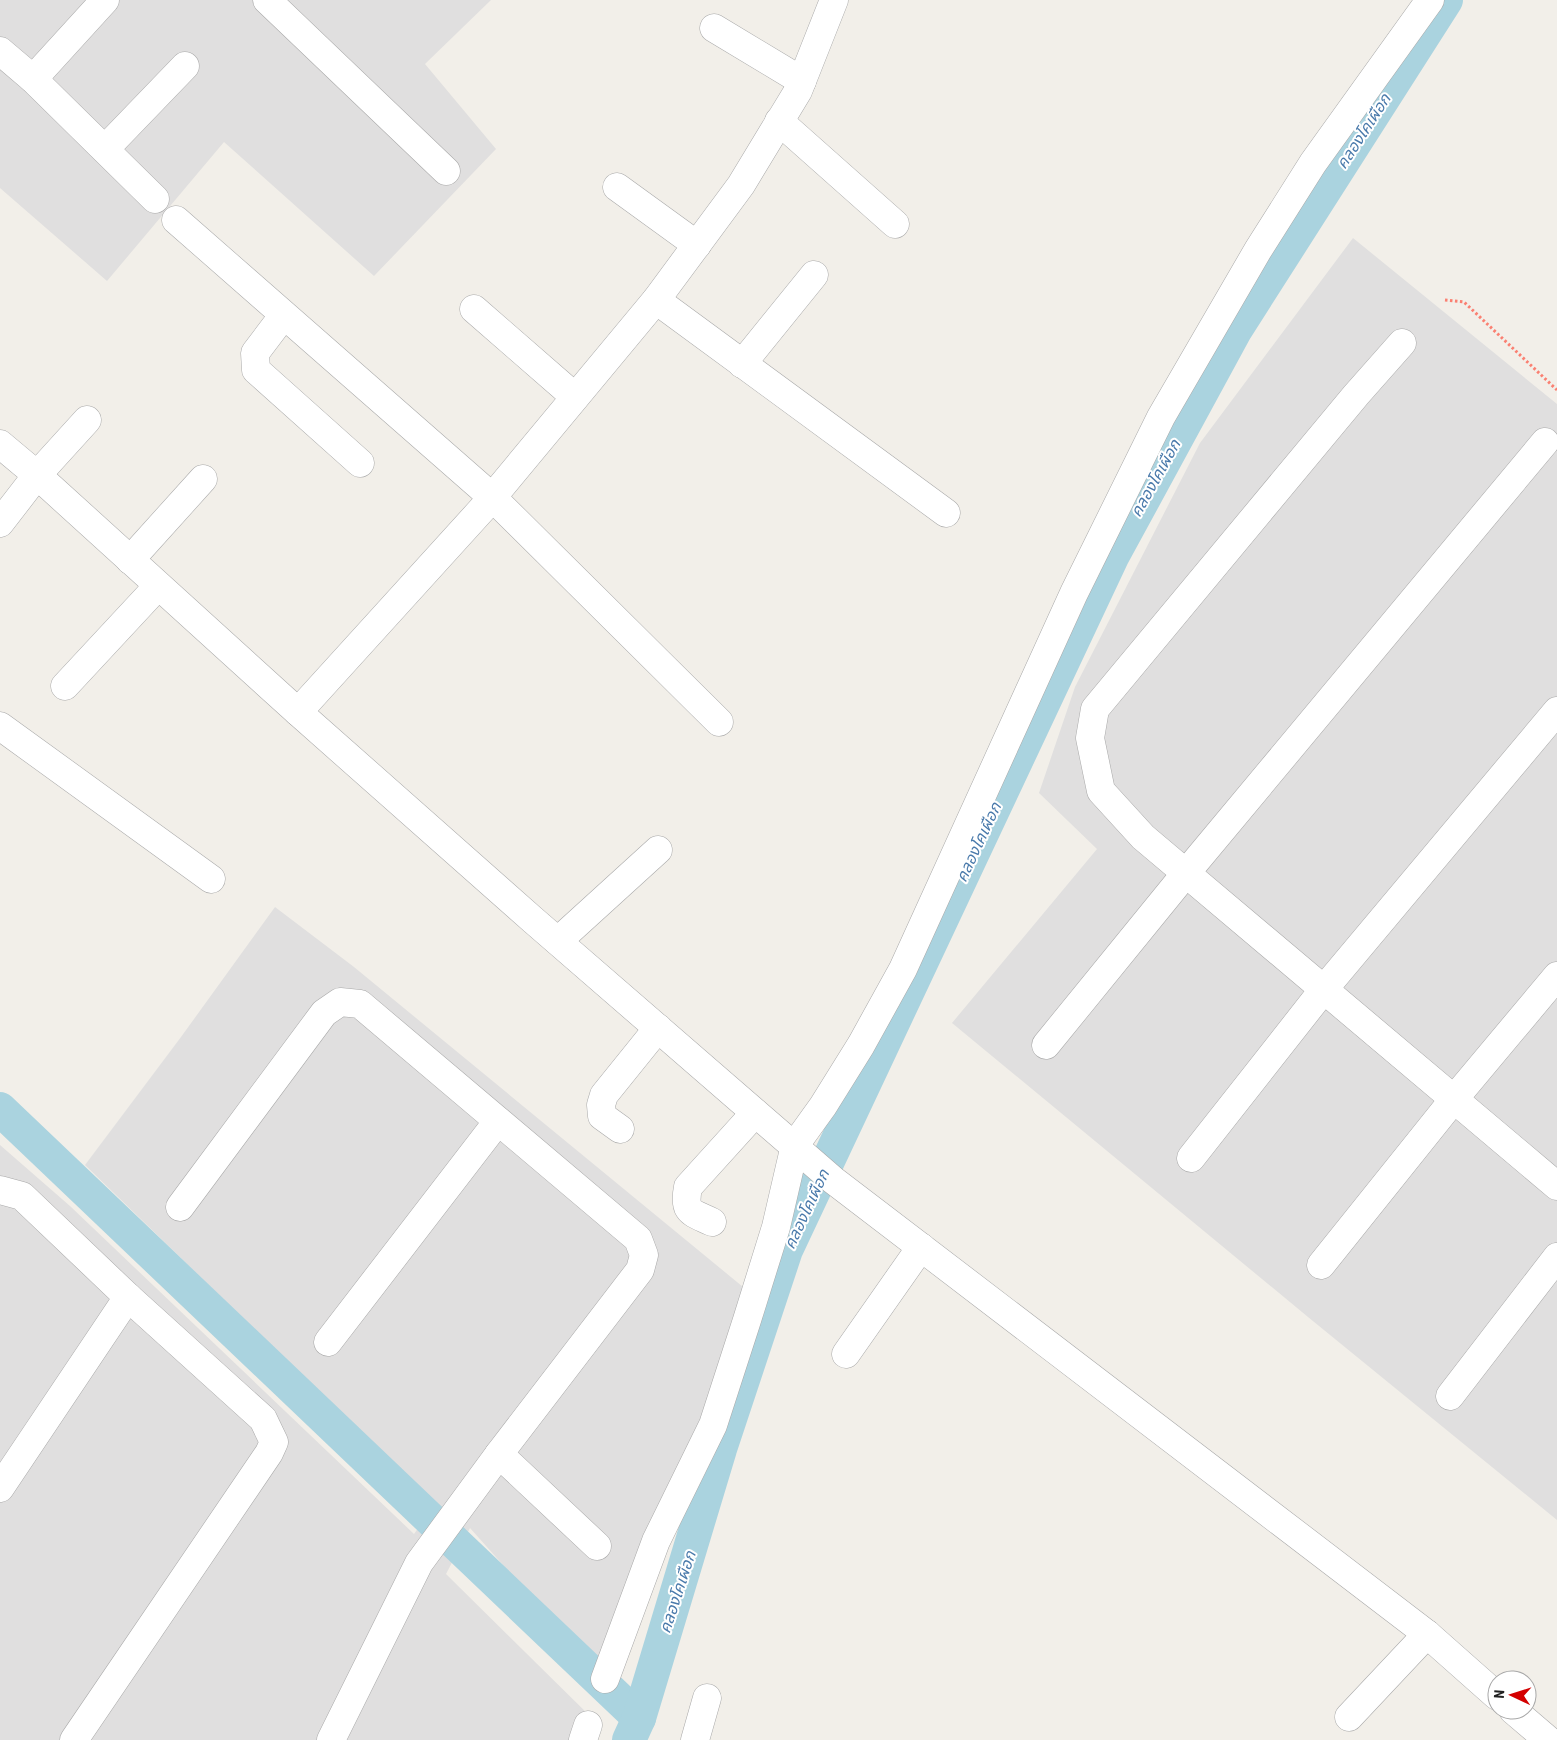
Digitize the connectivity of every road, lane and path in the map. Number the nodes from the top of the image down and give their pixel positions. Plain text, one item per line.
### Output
1 (105, 0) edge
2 (267, 0) edge
3 (834, 0) edge
4 (1430, 0) edge
5 (714, 28) dead end
6 (0, 51) edge
7 (185, 66) dead end
8 (32, 79) junction
9 (802, 81) junction
10 (779, 121) junction
11 (106, 149) junction
12 (446, 171) dead end
13 (617, 187) dead end
14 (155, 199) dead end
15 (176, 220) dead end
16 (895, 224) dead end
17 (697, 245) junction
18 (814, 275) dead end
19 (656, 300) junction
20 (1445, 300) dead end
21 (474, 309) dead end
22 (283, 316) junction
23 (1402, 343) dead end
24 (742, 364) junction
25 (1557, 390) edge
26 (576, 397) junction
27 (87, 420) dead end
28 (1545, 442) dead end
29 (0, 444) edge
30 (360, 463) dead end
31 (37, 475) junction
32 (203, 479) dead end
33 (492, 497) junction
34 (946, 513) dead end
35 (0, 523) edge
36 (130, 560) junction
37 (158, 586) junction
38 (65, 686) dead end
39 (1557, 711) edge
40 (298, 712) junction
41 (719, 722) dead end
42 (0, 726) edge
43 (658, 850) dead end
44 (1186, 873) junction
45 (211, 880) dead end
46 (558, 941) junction
47 (1557, 976) edge
48 (1324, 989) junction
49 (658, 1028) junction
50 (1046, 1045) dead end
51 (1454, 1099) junction
52 (755, 1113) junction
53 (498, 1121) junction
54 (620, 1130) dead end
55 (798, 1149) junction
56 (1191, 1158) dead end
57 (1557, 1186) edge
58 (0, 1190) edge
59 (180, 1207) dead end
60 (712, 1222) dead end
61 (921, 1247) junction
62 (1557, 1258) edge
63 (1321, 1265) dead end
64 (128, 1297) junction
65 (328, 1342) dead end
66 (846, 1354) dead end
67 (1450, 1396) dead end
68 (499, 1454) junction
69 (0, 1488) edge
70 (598, 1546) dead end
71 (1426, 1634) junction
72 (605, 1678) dead end
73 (1487, 1687) edge
74 (707, 1698) dead end
75 (1349, 1717) dead end
76 (1525, 1720) edge
77 (74, 1740) edge
78 (331, 1740) edge
79 (695, 1740) edge
80 (1548, 1740) edge

1 - 8 street
2 - 12 street
3 - 9 street
4 - 55 street
5 - 9 street
6 - 8 street
7 - 11 street
8 - 11 street
9 - 10 street
10 - 16 street
10 - 17 street
11 - 14 street
13 - 17 street
15 - 22 street
17 - 19 street
18 - 24 street
19 - 24 street
19 - 26 street
20 - 25 path
21 - 26 street
22 - 30 street
22 - 33 street
23 - 44 street
24 - 34 street
26 - 33 street
27 - 31 street
28 - 44 street
29 - 31 street
31 - 35 street
31 - 36 street
32 - 36 street
33 - 40 street
33 - 41 street
36 - 37 street
37 - 38 street
37 - 40 street
39 - 48 street
40 - 46 street
42 - 45 street
43 - 46 street
44 - 48 street
44 - 50 street
46 - 49 street
47 - 51 street
48 - 51 street
48 - 56 street
49 - 52 street
49 - 54 street
51 - 57 street
51 - 63 street
52 - 55 street
52 - 60 street
53 - 59 street
53 - 65 street
53 - 68 street
55 - 61 street
55 - 72 street
58 - 64 street
61 - 66 street
61 - 71 street
62 - 67 street
64 - 69 street
64 - 77 street
68 - 70 street
68 - 78 street
71 - 73 street
71 - 75 street
74 - 79 street
76 - 80 street

